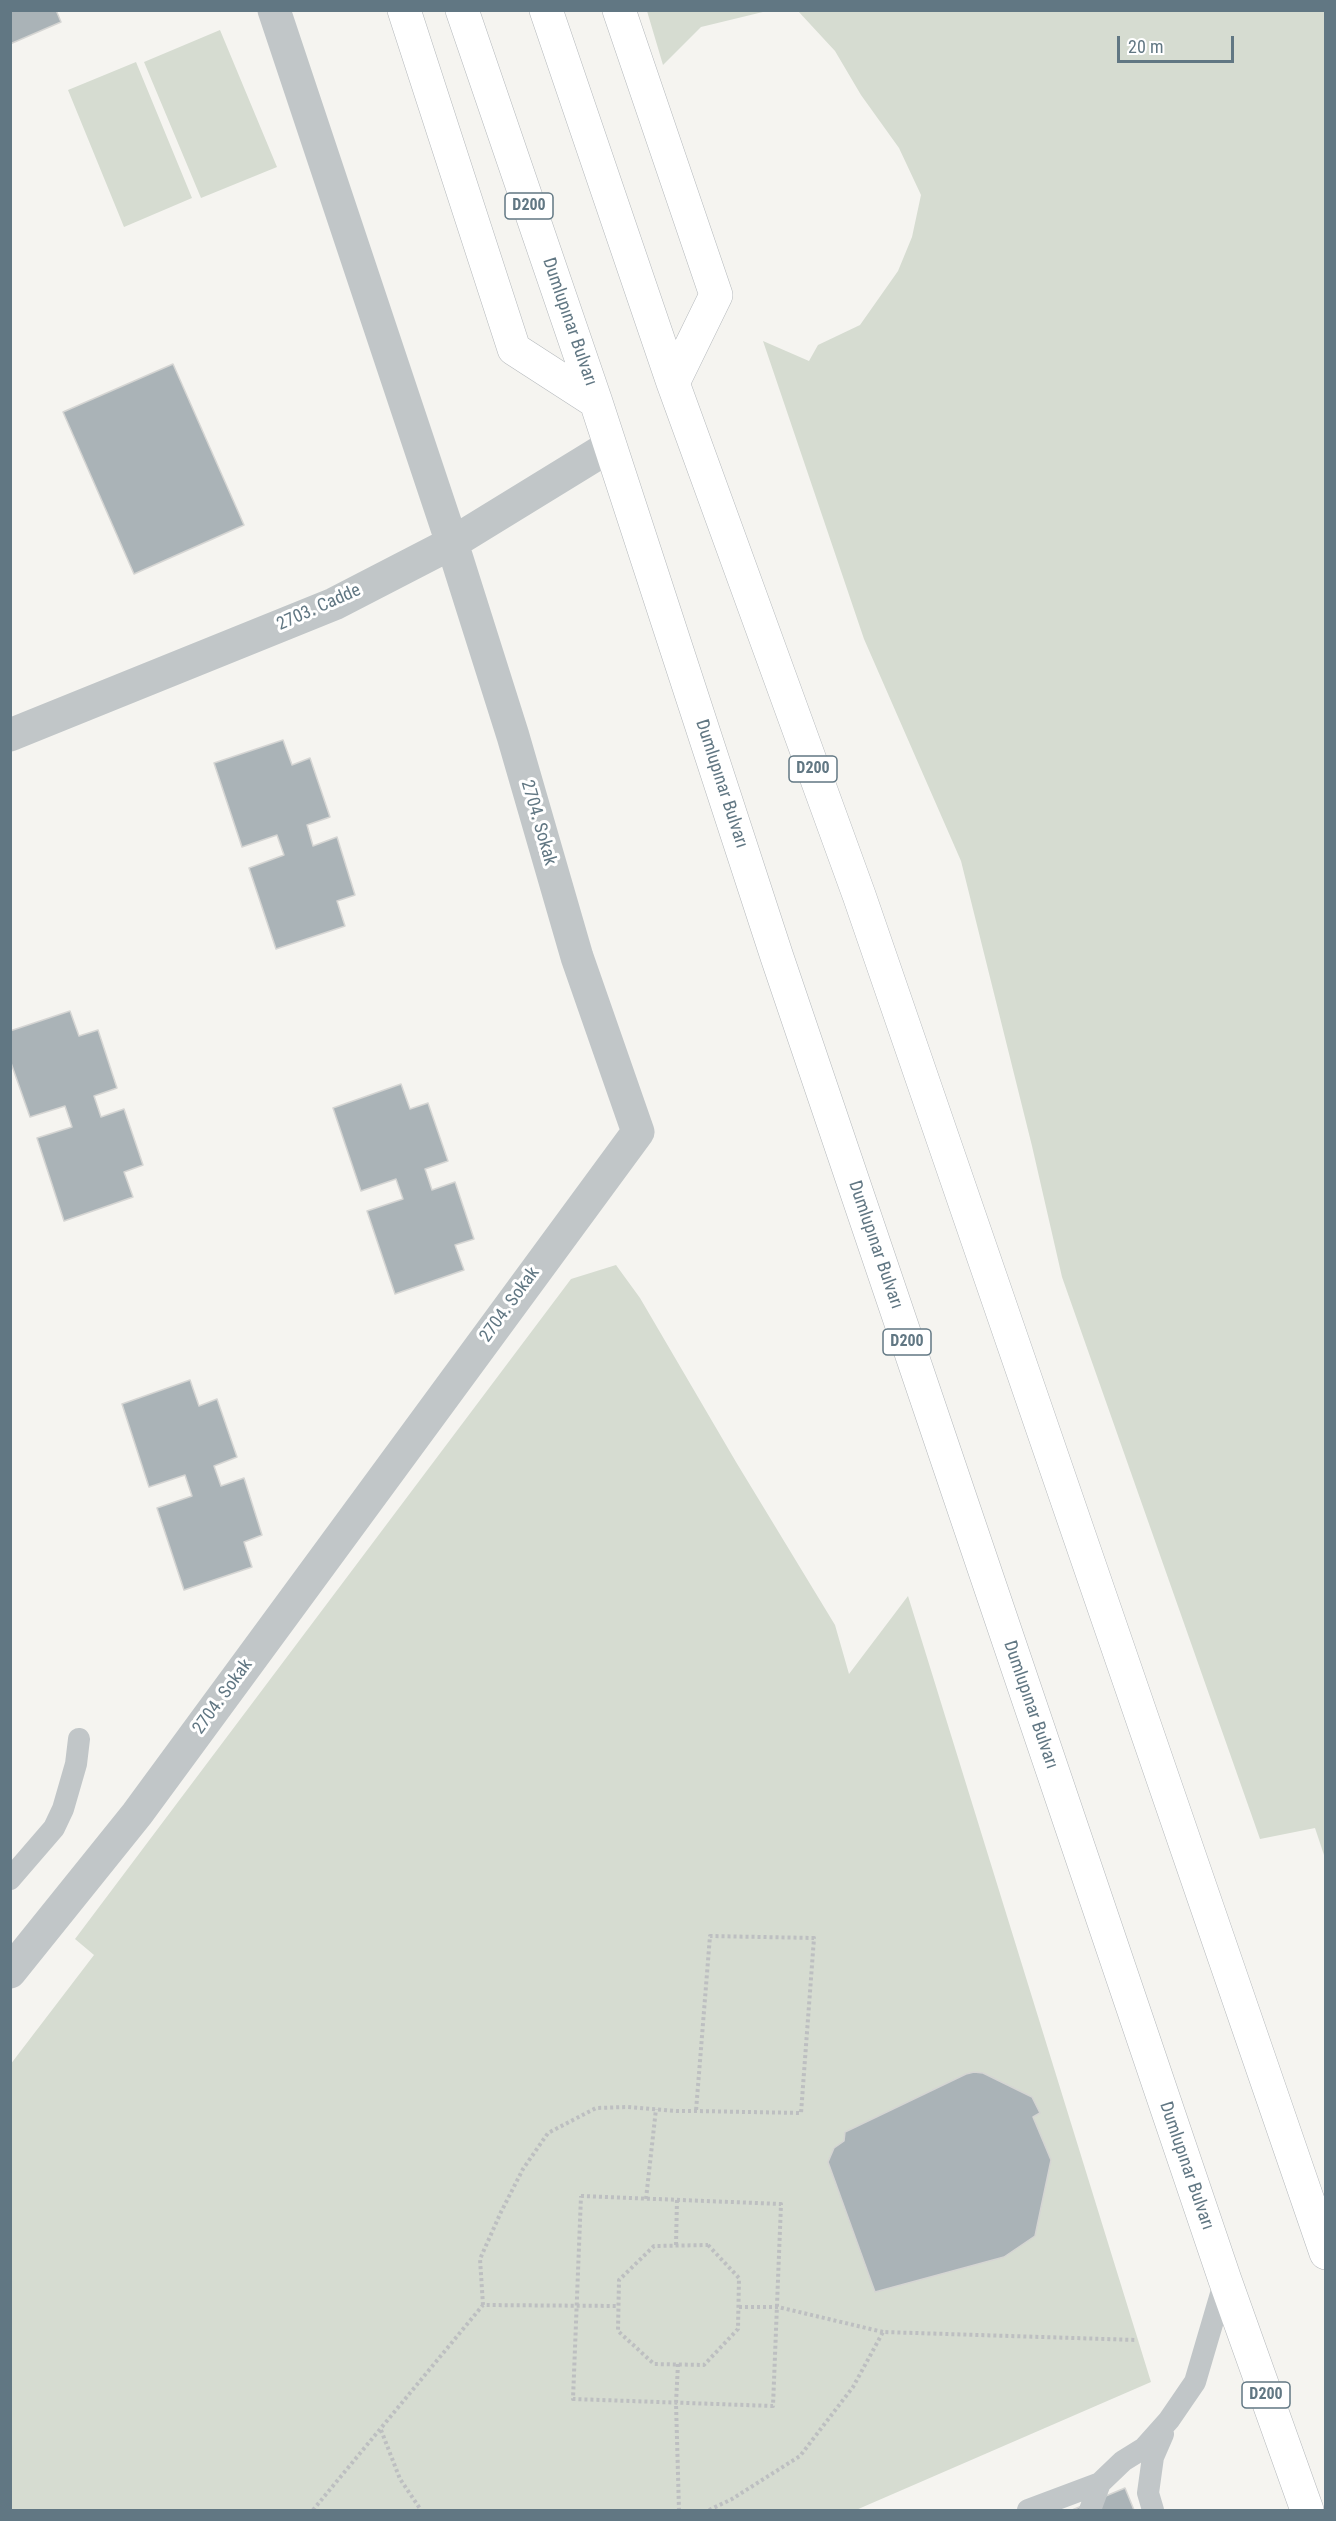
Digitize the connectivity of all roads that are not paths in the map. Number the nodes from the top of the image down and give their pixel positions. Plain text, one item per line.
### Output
1 (274, 10) edge
2 (404, 10) edge
3 (462, 10) edge
4 (546, 10) edge
5 (619, 10) edge
6 (673, 383) junction
7 (596, 402) junction
8 (610, 446) junction
9 (452, 543) junction
10 (10, 735) edge
11 (79, 1739) dead end
12 (10, 1879) edge
13 (10, 1972) edge
14 (1305, 2192) junction
15 (1326, 2228) edge
16 (1326, 2253) edge
17 (1224, 2280) junction
18 (1168, 2421) junction
19 (1100, 2483) junction
20 (1028, 2511) edge
21 (1090, 2511) edge
22 (1153, 2511) edge
23 (1307, 2511) edge

1 - 9 street
2 - 7 highway
3 - 7 highway, Dumlupınar Bulvarı / D200
4 - 6 highway, D200
5 - 6 highway
6 - 14 highway, D200
7 - 8 highway, Dumlupınar Bulvarı / D200
8 - 9 street, 2703. Cadde
8 - 17 highway, Dumlupınar Bulvarı / D200
9 - 10 street, 2703. Cadde
9 - 13 street, 2704. Sokak
11 - 12 lane
14 - 15 street
14 - 16 highway, D200
17 - 18 lane
17 - 23 highway, Dumlupınar Bulvarı / D200
18 - 19 lane
18 - 22 lane
19 - 20 lane
19 - 21 lane

